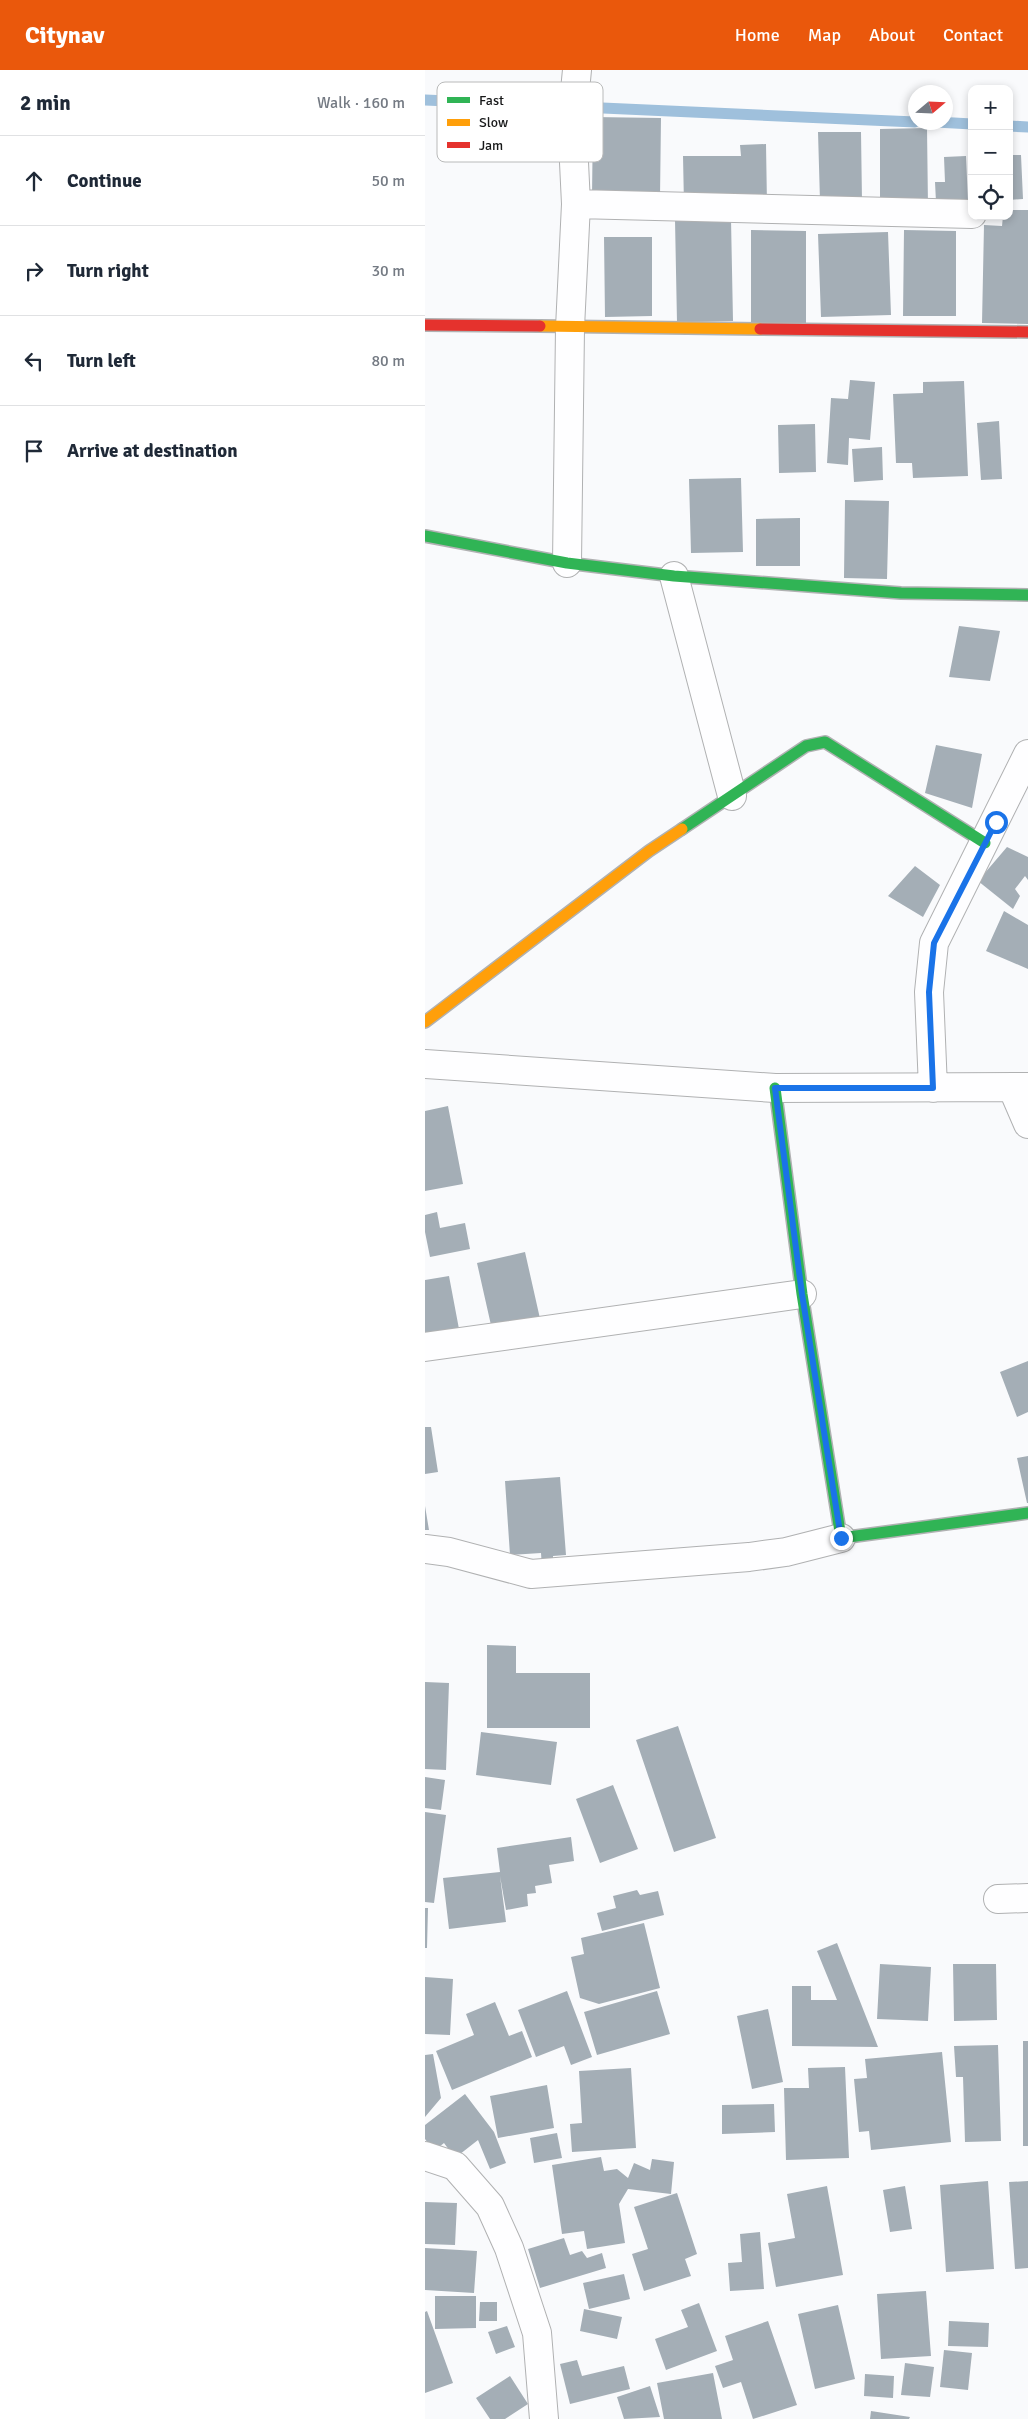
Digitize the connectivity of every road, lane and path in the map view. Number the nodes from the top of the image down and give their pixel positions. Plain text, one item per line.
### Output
1 (574, 162) edge
2 (576, 204) junction
3 (968, 214) edge
4 (425, 325) edge
5 (570, 328) junction
6 (1028, 332) edge
7 (425, 536) edge
8 (567, 563) junction
9 (674, 576) junction
10 (1028, 595) edge
11 (1028, 754) edge
12 (732, 796) junction
13 (985, 843) junction
14 (425, 1022) edge
15 (425, 1064) edge
16 (1020, 1087) edge
17 (775, 1088) junction
18 (933, 1088) junction
19 (1028, 1124) edge
20 (802, 1294) junction
21 (425, 1347) edge
22 (1028, 1512) edge
23 (841, 1538) junction
24 (425, 1549) edge
25 (1028, 1898) edge
26 (998, 1899) dead end
27 (425, 2156) edge
28 (544, 2419) edge

1 - 2 street
2 - 3 street
2 - 5 street
4 - 5 street
5 - 6 street
5 - 8 street
7 - 8 street
8 - 9 street
9 - 10 street
9 - 12 street
11 - 13 street
12 - 13 street
12 - 14 street
13 - 18 street
15 - 17 street
16 - 18 street
16 - 19 street
17 - 18 street
17 - 20 street
20 - 21 street
20 - 23 street
22 - 23 street
23 - 24 street
25 - 26 street
27 - 28 street

